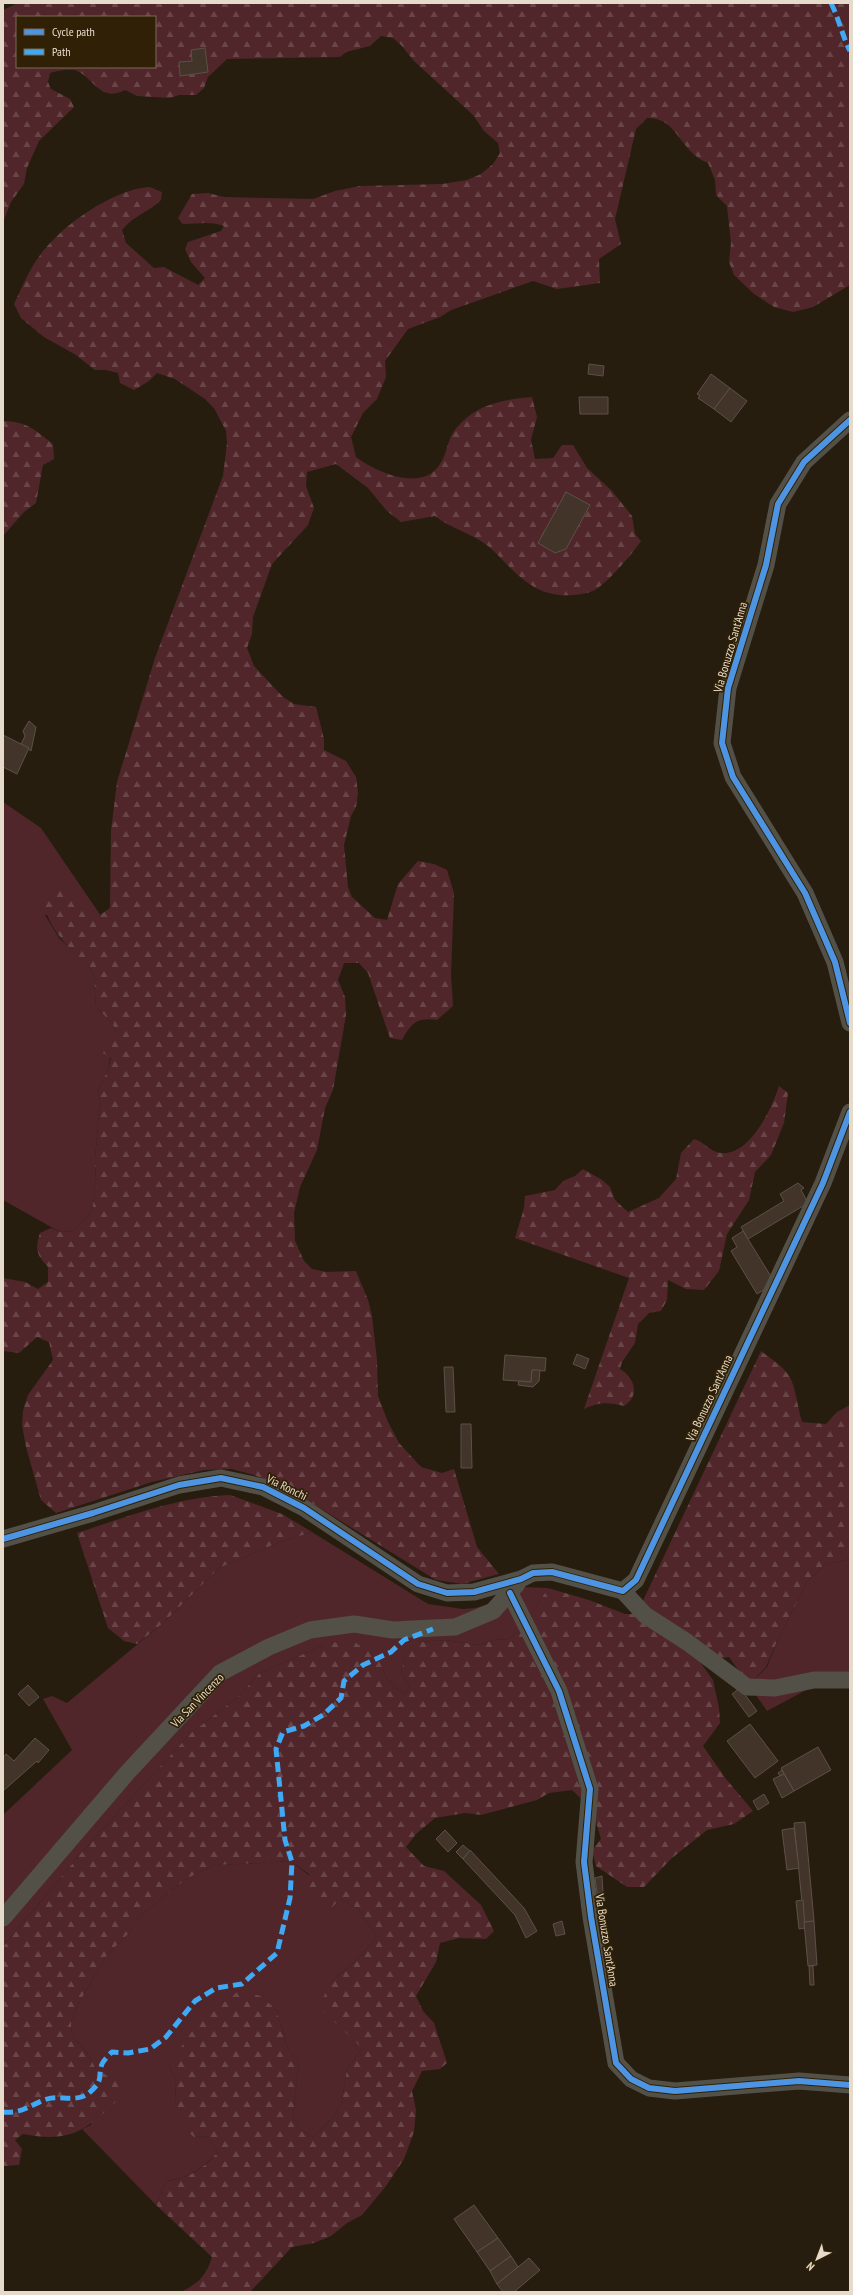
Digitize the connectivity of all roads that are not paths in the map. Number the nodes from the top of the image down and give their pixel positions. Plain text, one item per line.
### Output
1 (850, 420) edge
2 (850, 1023) edge
3 (850, 1112) edge
4 (3, 1539) edge
5 (520, 1579) junction
6 (623, 1591) junction
7 (510, 1593) junction
8 (850, 1680) edge
9 (3, 1918) edge
10 (850, 2085) edge

1 - 2 street, Via Bonuzzo Sant'Anna
3 - 6 street, Via Bonuzzo Sant'Anna
4 - 5 street, Via Ronchi
5 - 6 street
5 - 7 street, Via San Vincenzo
6 - 8 street
7 - 9 street, Via San Vincenzo
7 - 10 street, Via Bonuzzo Sant'Anna

